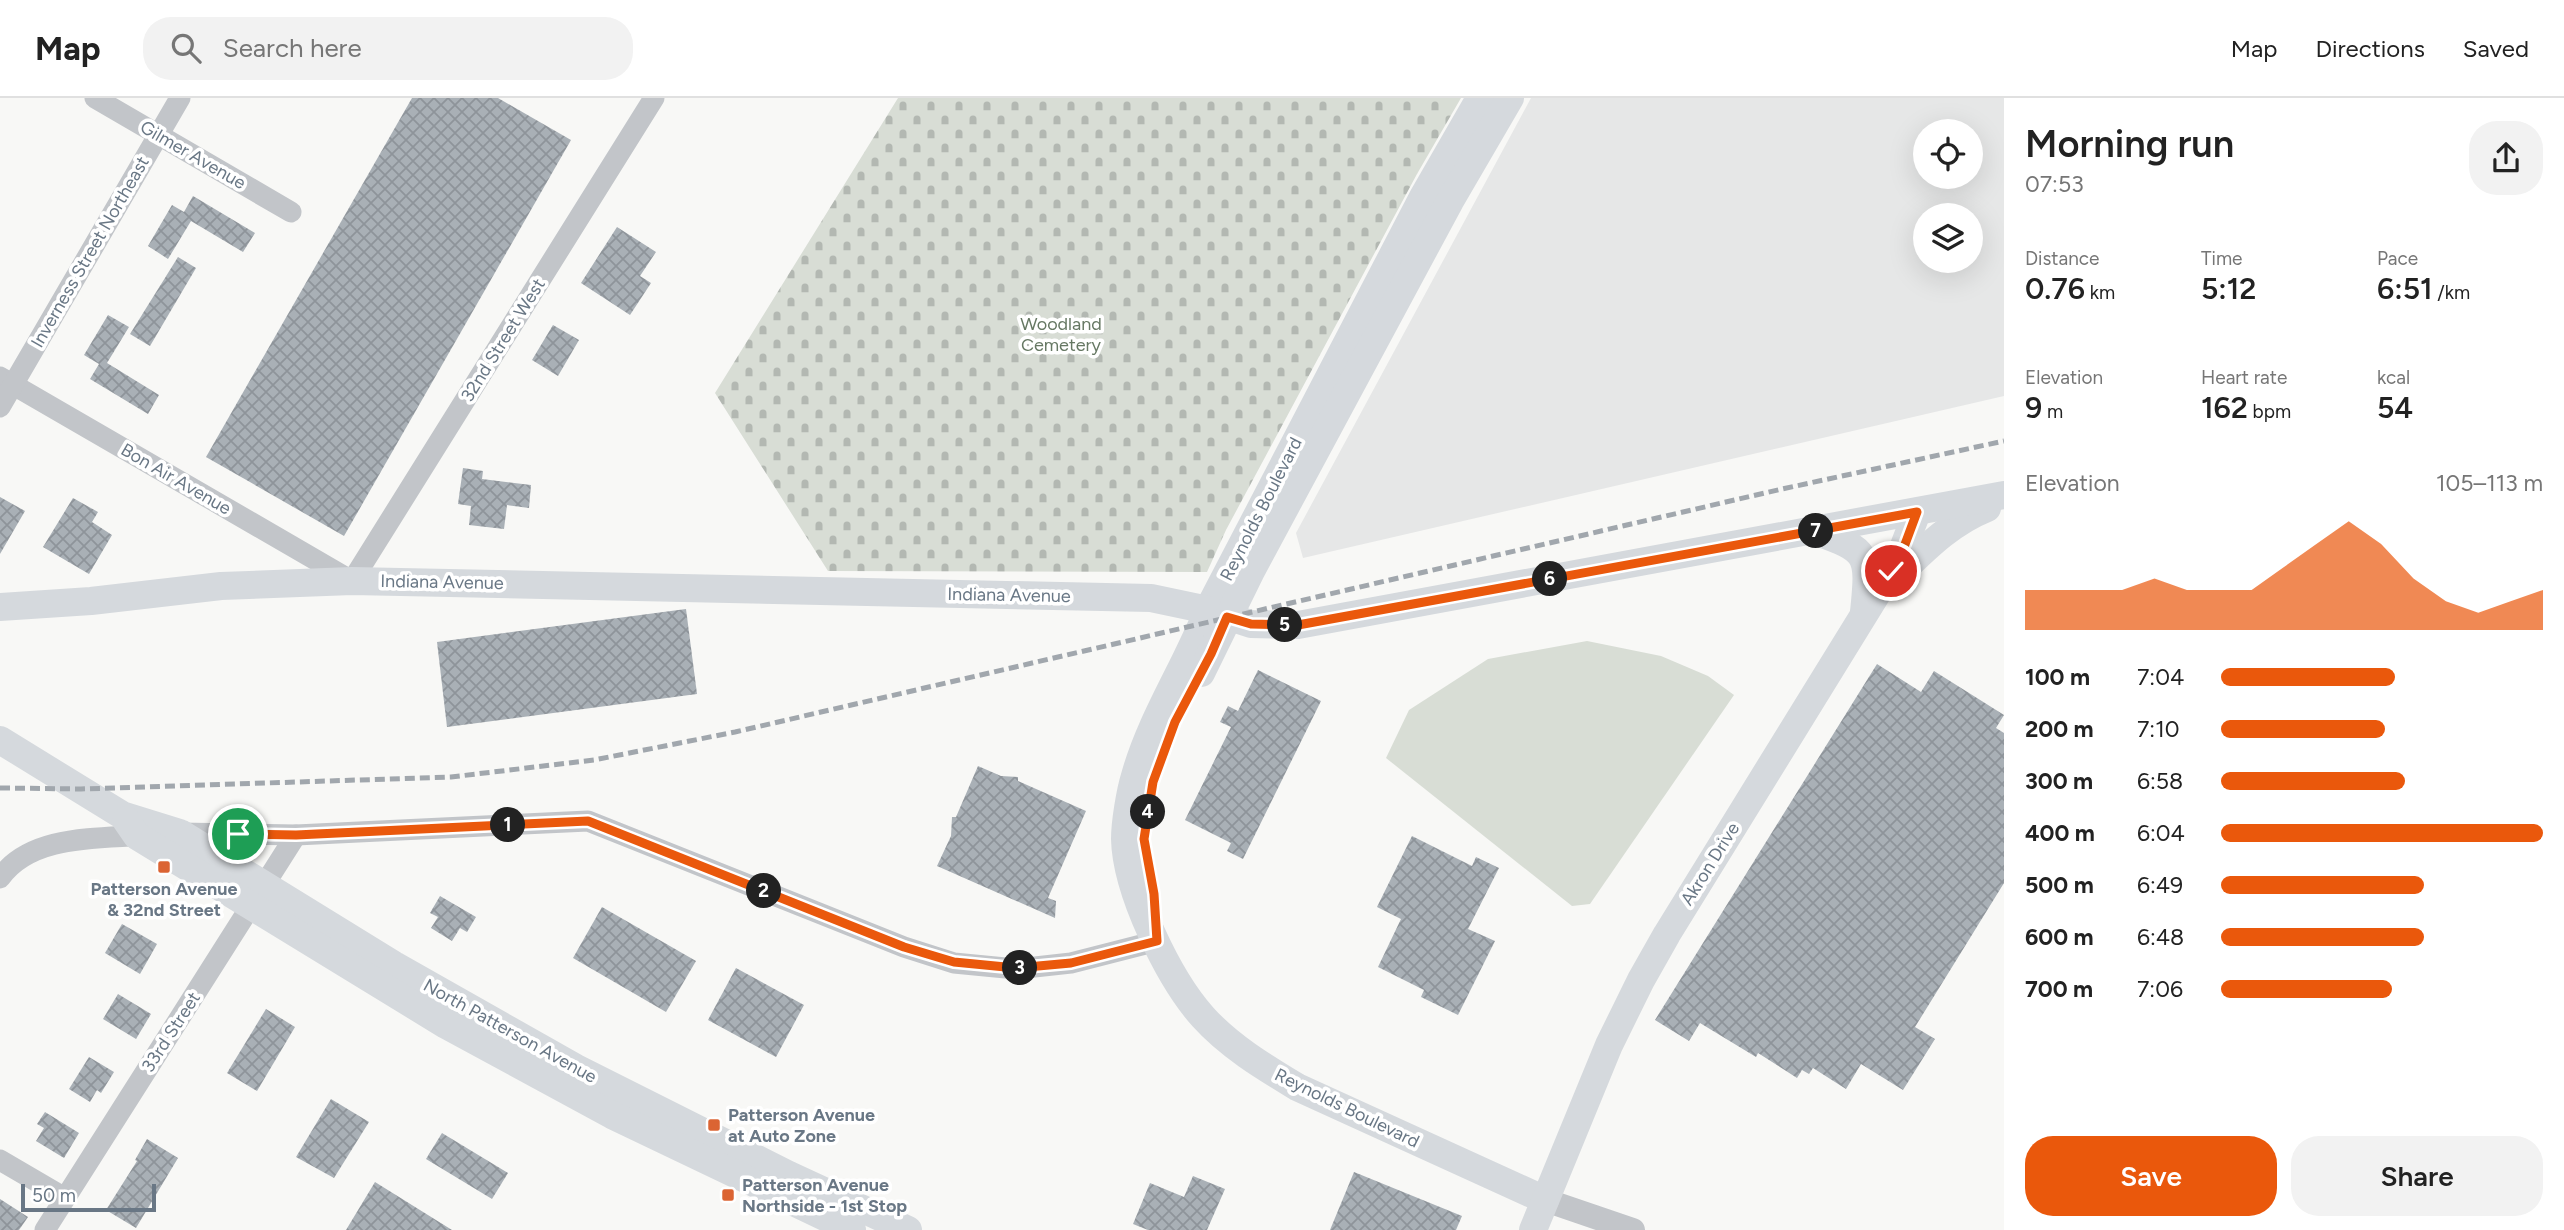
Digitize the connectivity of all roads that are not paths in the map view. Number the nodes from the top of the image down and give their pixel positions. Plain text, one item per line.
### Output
1 (95, 98) edge
2 (180, 98) edge
3 (654, 98) edge
4 (1480, 98) edge
5 (1510, 98) edge
6 (158, 134) junction
7 (291, 212) dead end
8 (7, 381) edge
9 (0, 407) edge
10 (2004, 495) edge
11 (2004, 501) edge
12 (1917, 512) junction
13 (1814, 531) junction
14 (352, 581) junction
15 (0, 607) edge
16 (1869, 607) junction
17 (1218, 614) junction
18 (0, 740) edge
19 (130, 826) junction
20 (180, 833) junction
21 (296, 835) junction
22 (0, 878) edge
23 (258, 896) junction
24 (1157, 941) junction
25 (0, 1160) edge
26 (65, 1198) junction
27 (1545, 1200) junction
28 (46, 1230) edge
29 (852, 1230) edge
30 (908, 1230) edge
31 (1532, 1230) edge
32 (1633, 1230) edge

1 - 6 street, Gilmer Avenue
2 - 6 street, Inverness Street Northeast
3 - 14 street, 32nd Street West
4 - 17 main road, Reynolds Boulevard
5 - 17 main road, Reynolds Boulevard
6 - 7 street, Gilmer Avenue
6 - 8 street, Inverness Street Northeast
8 - 9 street, Inverness Street Northeast
8 - 14 street, Bon Air Avenue
10 - 12 main road, Indiana Avenue
11 - 16 main road
12 - 13 main road, Indiana Avenue
12 - 16 main road, Akron Drive
13 - 16 main road
13 - 17 main road, Indiana Avenue
14 - 15 main road, Indiana Avenue
14 - 17 main road, Indiana Avenue
16 - 27 main road, Akron Drive
17 - 24 main road, Reynolds Boulevard
18 - 19 main road, North Patterson Avenue
19 - 20 main road, North Patterson Avenue
19 - 22 street
19 - 23 main road, North Patterson Avenue
20 - 21 street
20 - 23 main road, North Patterson Avenue
21 - 23 street, 33rd Street
21 - 24 street
23 - 26 street, 33rd Street
23 - 29 main road, North Patterson Avenue
23 - 30 main road, North Patterson Avenue
24 - 27 main road, Reynolds Boulevard
25 - 26 street
26 - 28 street, 33rd Street
27 - 31 main road, Akron Drive
27 - 32 street

